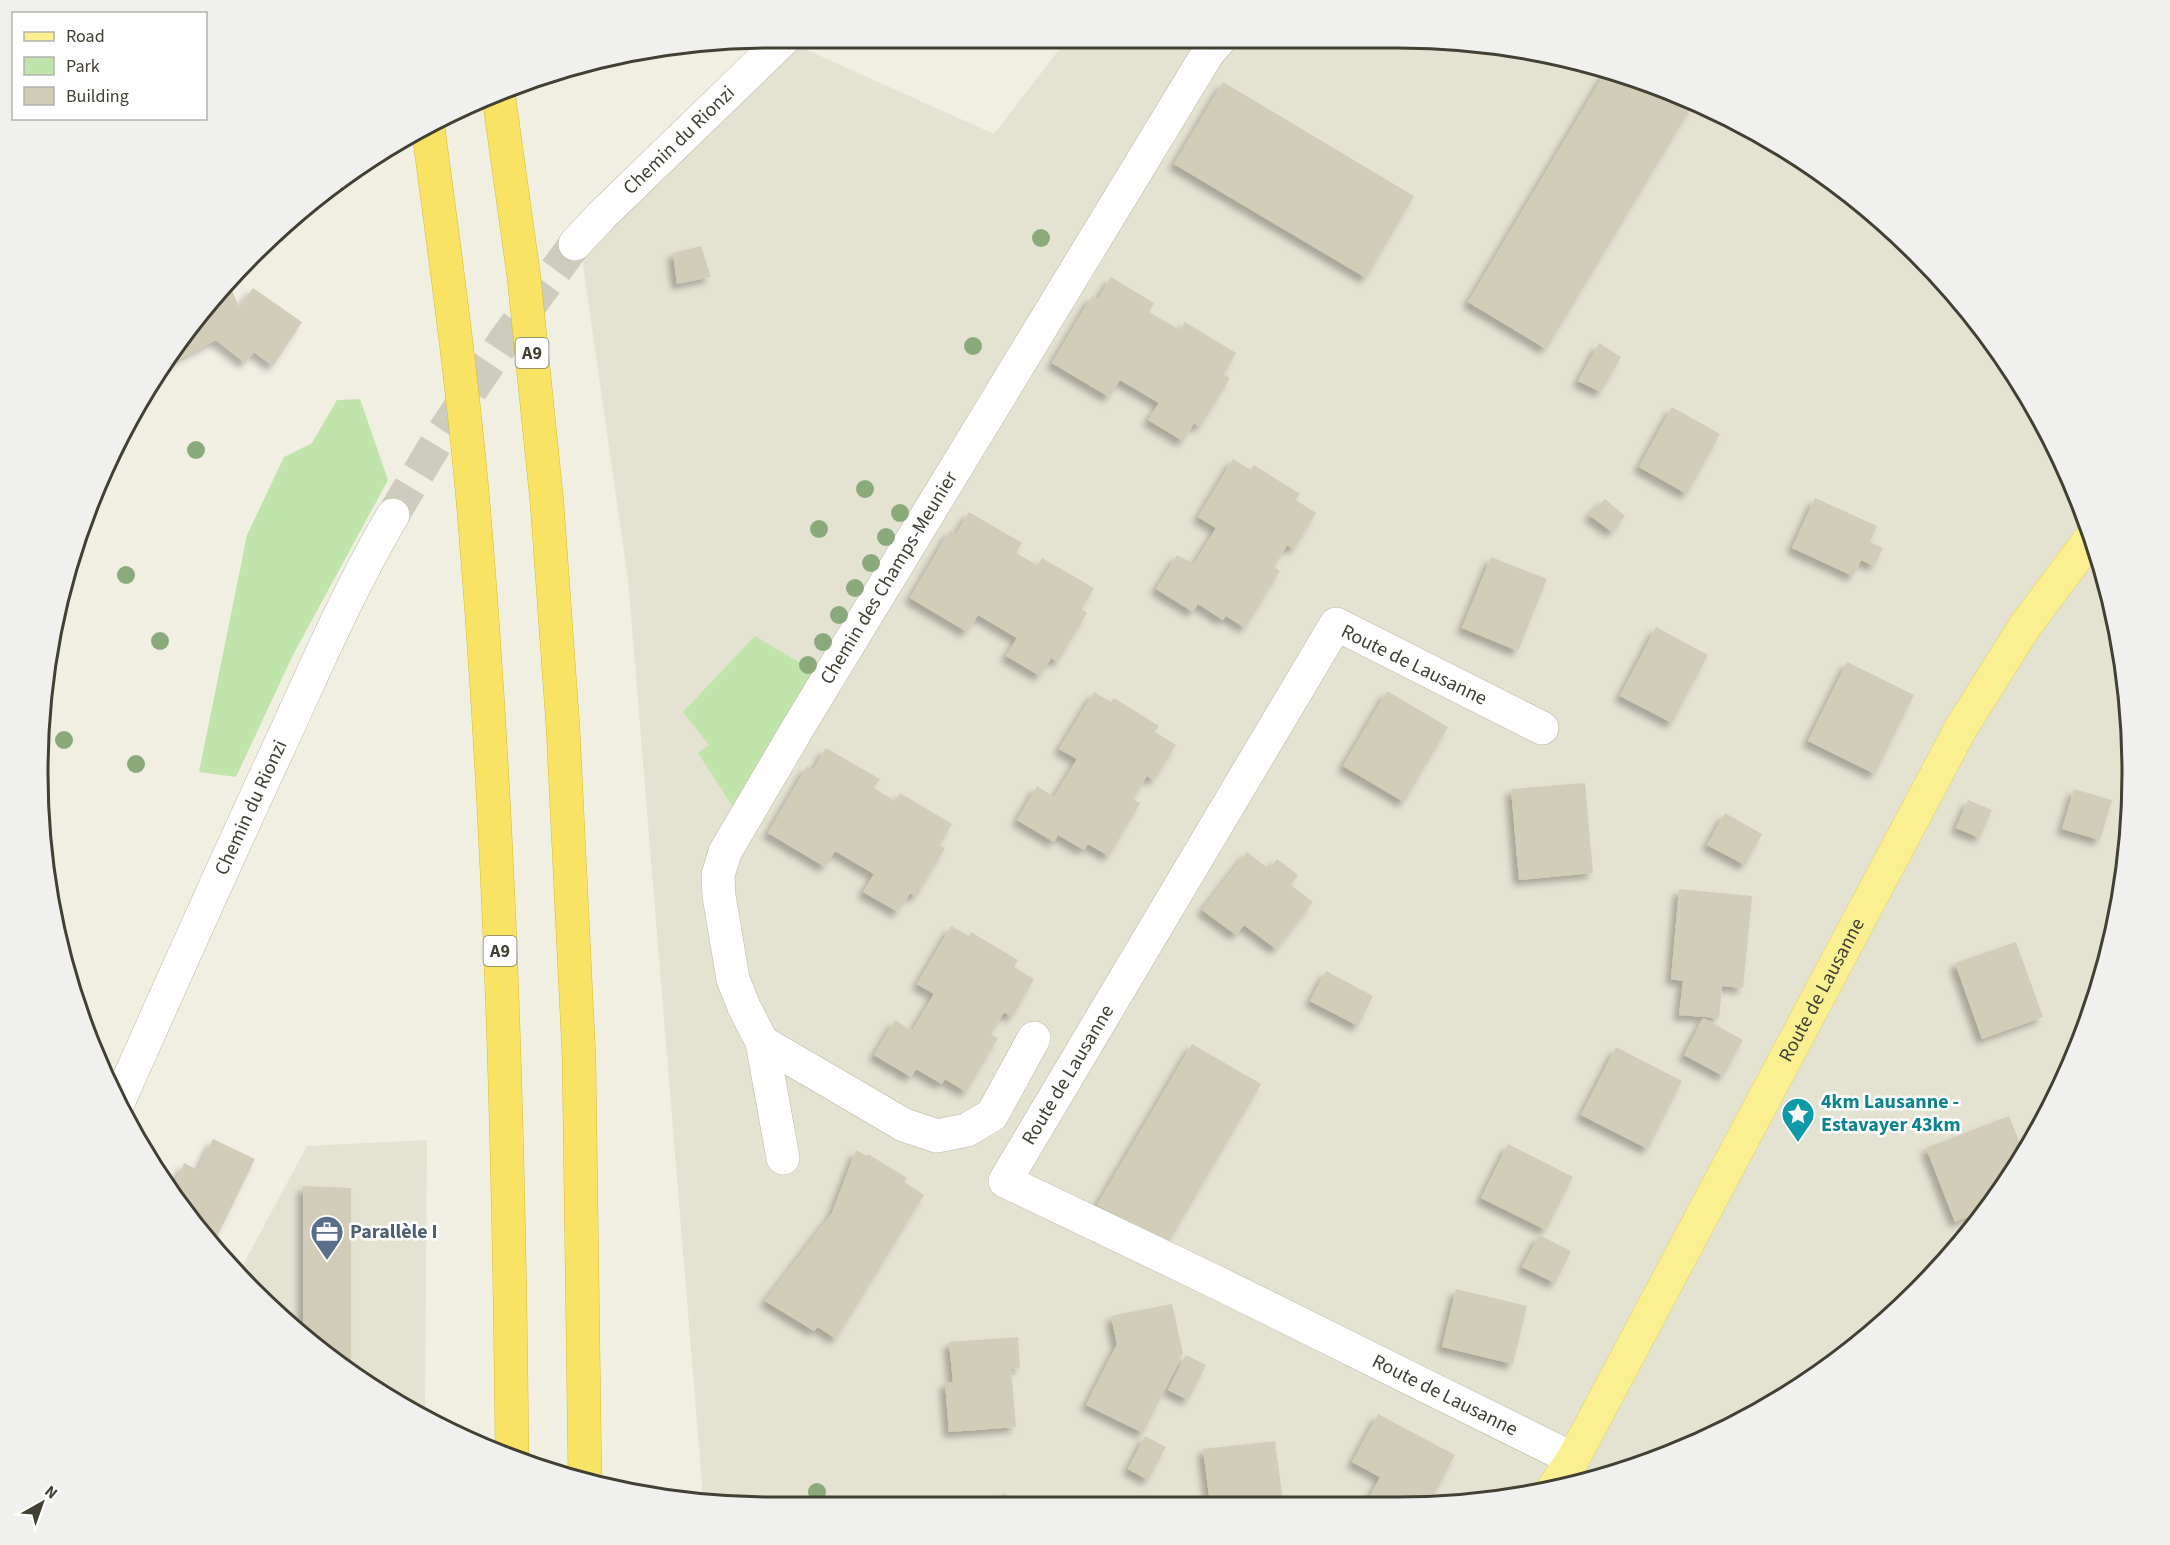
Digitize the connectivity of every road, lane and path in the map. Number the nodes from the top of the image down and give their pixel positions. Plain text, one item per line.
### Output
1 (775, 48) edge
2 (1213, 48) edge
3 (499, 101) edge
4 (429, 135) edge
5 (409, 146) edge
6 (575, 244) tunnel mouth
7 (449, 286) junction
8 (393, 515) tunnel mouth
9 (2085, 544) edge
10 (1542, 728) dead end
11 (1034, 1038) dead end
12 (762, 1042) junction
13 (122, 1091) edge
14 (783, 1158) dead end
15 (512, 1448) edge
16 (1573, 1459) junction
17 (585, 1472) edge
18 (1560, 1478) edge

1 - 6 street, Chemin du Rionzi
2 - 12 street, Chemin des Champs-Meunier
3 - 17 highway, A9
4 - 7 highway, A9
5 - 7 highway
7 - 15 highway, A9
8 - 13 street, Chemin du Rionzi
9 - 16 main road, Route de Lausanne
10 - 16 street, Route de Lausanne
11 - 12 street
12 - 14 street, Chemin des Champs-Meunier
16 - 18 main road, Route de Lausanne

